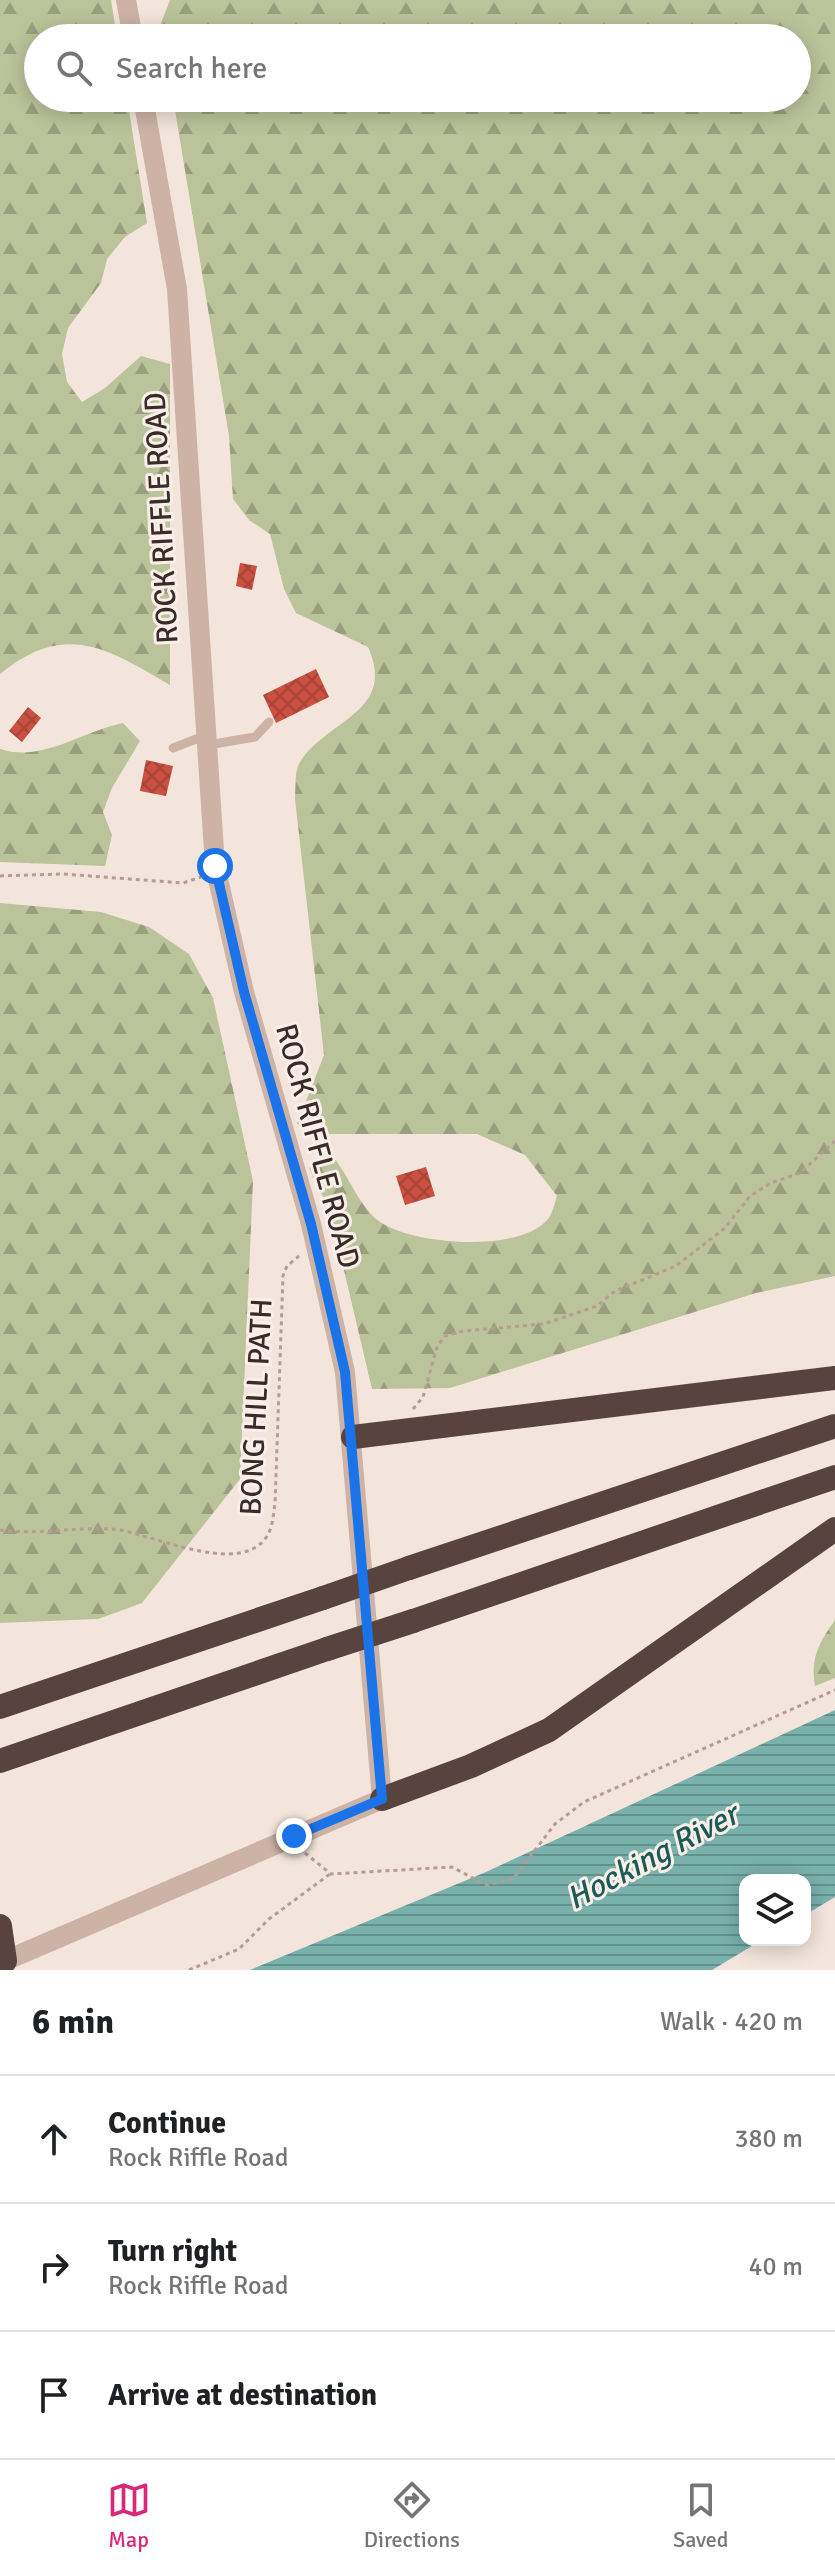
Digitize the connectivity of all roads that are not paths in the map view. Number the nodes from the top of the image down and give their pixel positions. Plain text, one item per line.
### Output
1 (126, 0) edge
2 (130, 24) edge
3 (145, 112) edge
4 (269, 722) dead end
5 (204, 741) junction
6 (173, 748) dead end
7 (835, 1378) edge
8 (835, 1426) edge
9 (353, 1437) junction
10 (835, 1477) edge
11 (835, 1529) edge
12 (0, 1707) edge
13 (0, 1761) edge
14 (382, 1799) junction
15 (0, 1926) edge
16 (2, 1962) edge

1 - 2 street
3 - 5 street, ROCK RIFFLE ROAD
4 - 5 lane
5 - 6 lane
5 - 9 street, ROCK RIFFLE ROAD
7 - 9 highway
8 - 12 highway, bridge
9 - 14 street, ROCK RIFFLE ROAD
10 - 13 highway, bridge
11 - 14 highway
14 - 16 street
15 - 16 highway

